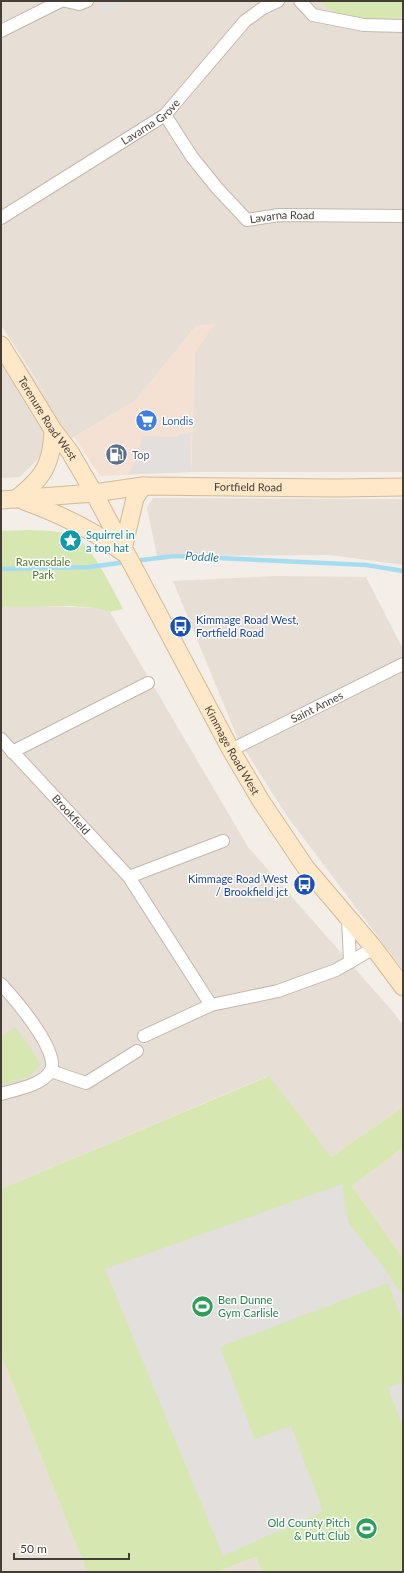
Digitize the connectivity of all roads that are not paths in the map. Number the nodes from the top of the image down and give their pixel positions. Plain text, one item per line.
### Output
1 (61, 1) edge
2 (66, 1) edge
3 (87, 1) edge
4 (278, 1) edge
5 (300, 1) edge
6 (403, 26) edge
7 (1, 31) edge
8 (165, 115) junction
9 (403, 216) edge
10 (1, 218) edge
11 (1, 345) edge
12 (53, 430) junction
13 (143, 486) junction
14 (403, 487) edge
15 (94, 493) junction
16 (12, 499) edge
17 (125, 551) junction
18 (403, 664) edge
19 (148, 683) dead end
20 (1, 739) edge
21 (231, 750) junction
22 (12, 752) junction
23 (223, 841) dead end
24 (129, 877) junction
25 (348, 918) junction
26 (374, 948) junction
27 (350, 962) junction
28 (1, 984) edge
29 (403, 987) edge
30 (211, 1005) junction
31 (144, 1036) dead end
32 (137, 1051) dead end
33 (51, 1071) junction
34 (1, 1094) edge

1 - 7 street
2 - 3 street
4 - 8 street, Lavarna Grove
5 - 6 street
8 - 9 street, Lavarna Road
8 - 10 street, Lavarna Grove
11 - 12 main road, Terenure Road West
12 - 15 main road, Terenure Road West
12 - 16 main road
13 - 14 main road, Fortfield Road
13 - 15 main road, Fortfield Road
13 - 17 main road
15 - 16 main road, Fortfield Road
15 - 17 main road, Kimmage Road West
16 - 17 main road
17 - 21 main road, Kimmage Road West
18 - 21 street, Saint Annes
19 - 22 street
20 - 22 street, Brookfield
21 - 25 main road, Kimmage Road West
22 - 24 street, Brookfield
23 - 24 street
24 - 30 street, Brookfield
25 - 26 main road, Kimmage Road West
25 - 27 street
26 - 27 street
26 - 29 main road, Kimmage Road West
27 - 30 street
28 - 33 street
30 - 31 street
32 - 33 street
33 - 34 street

